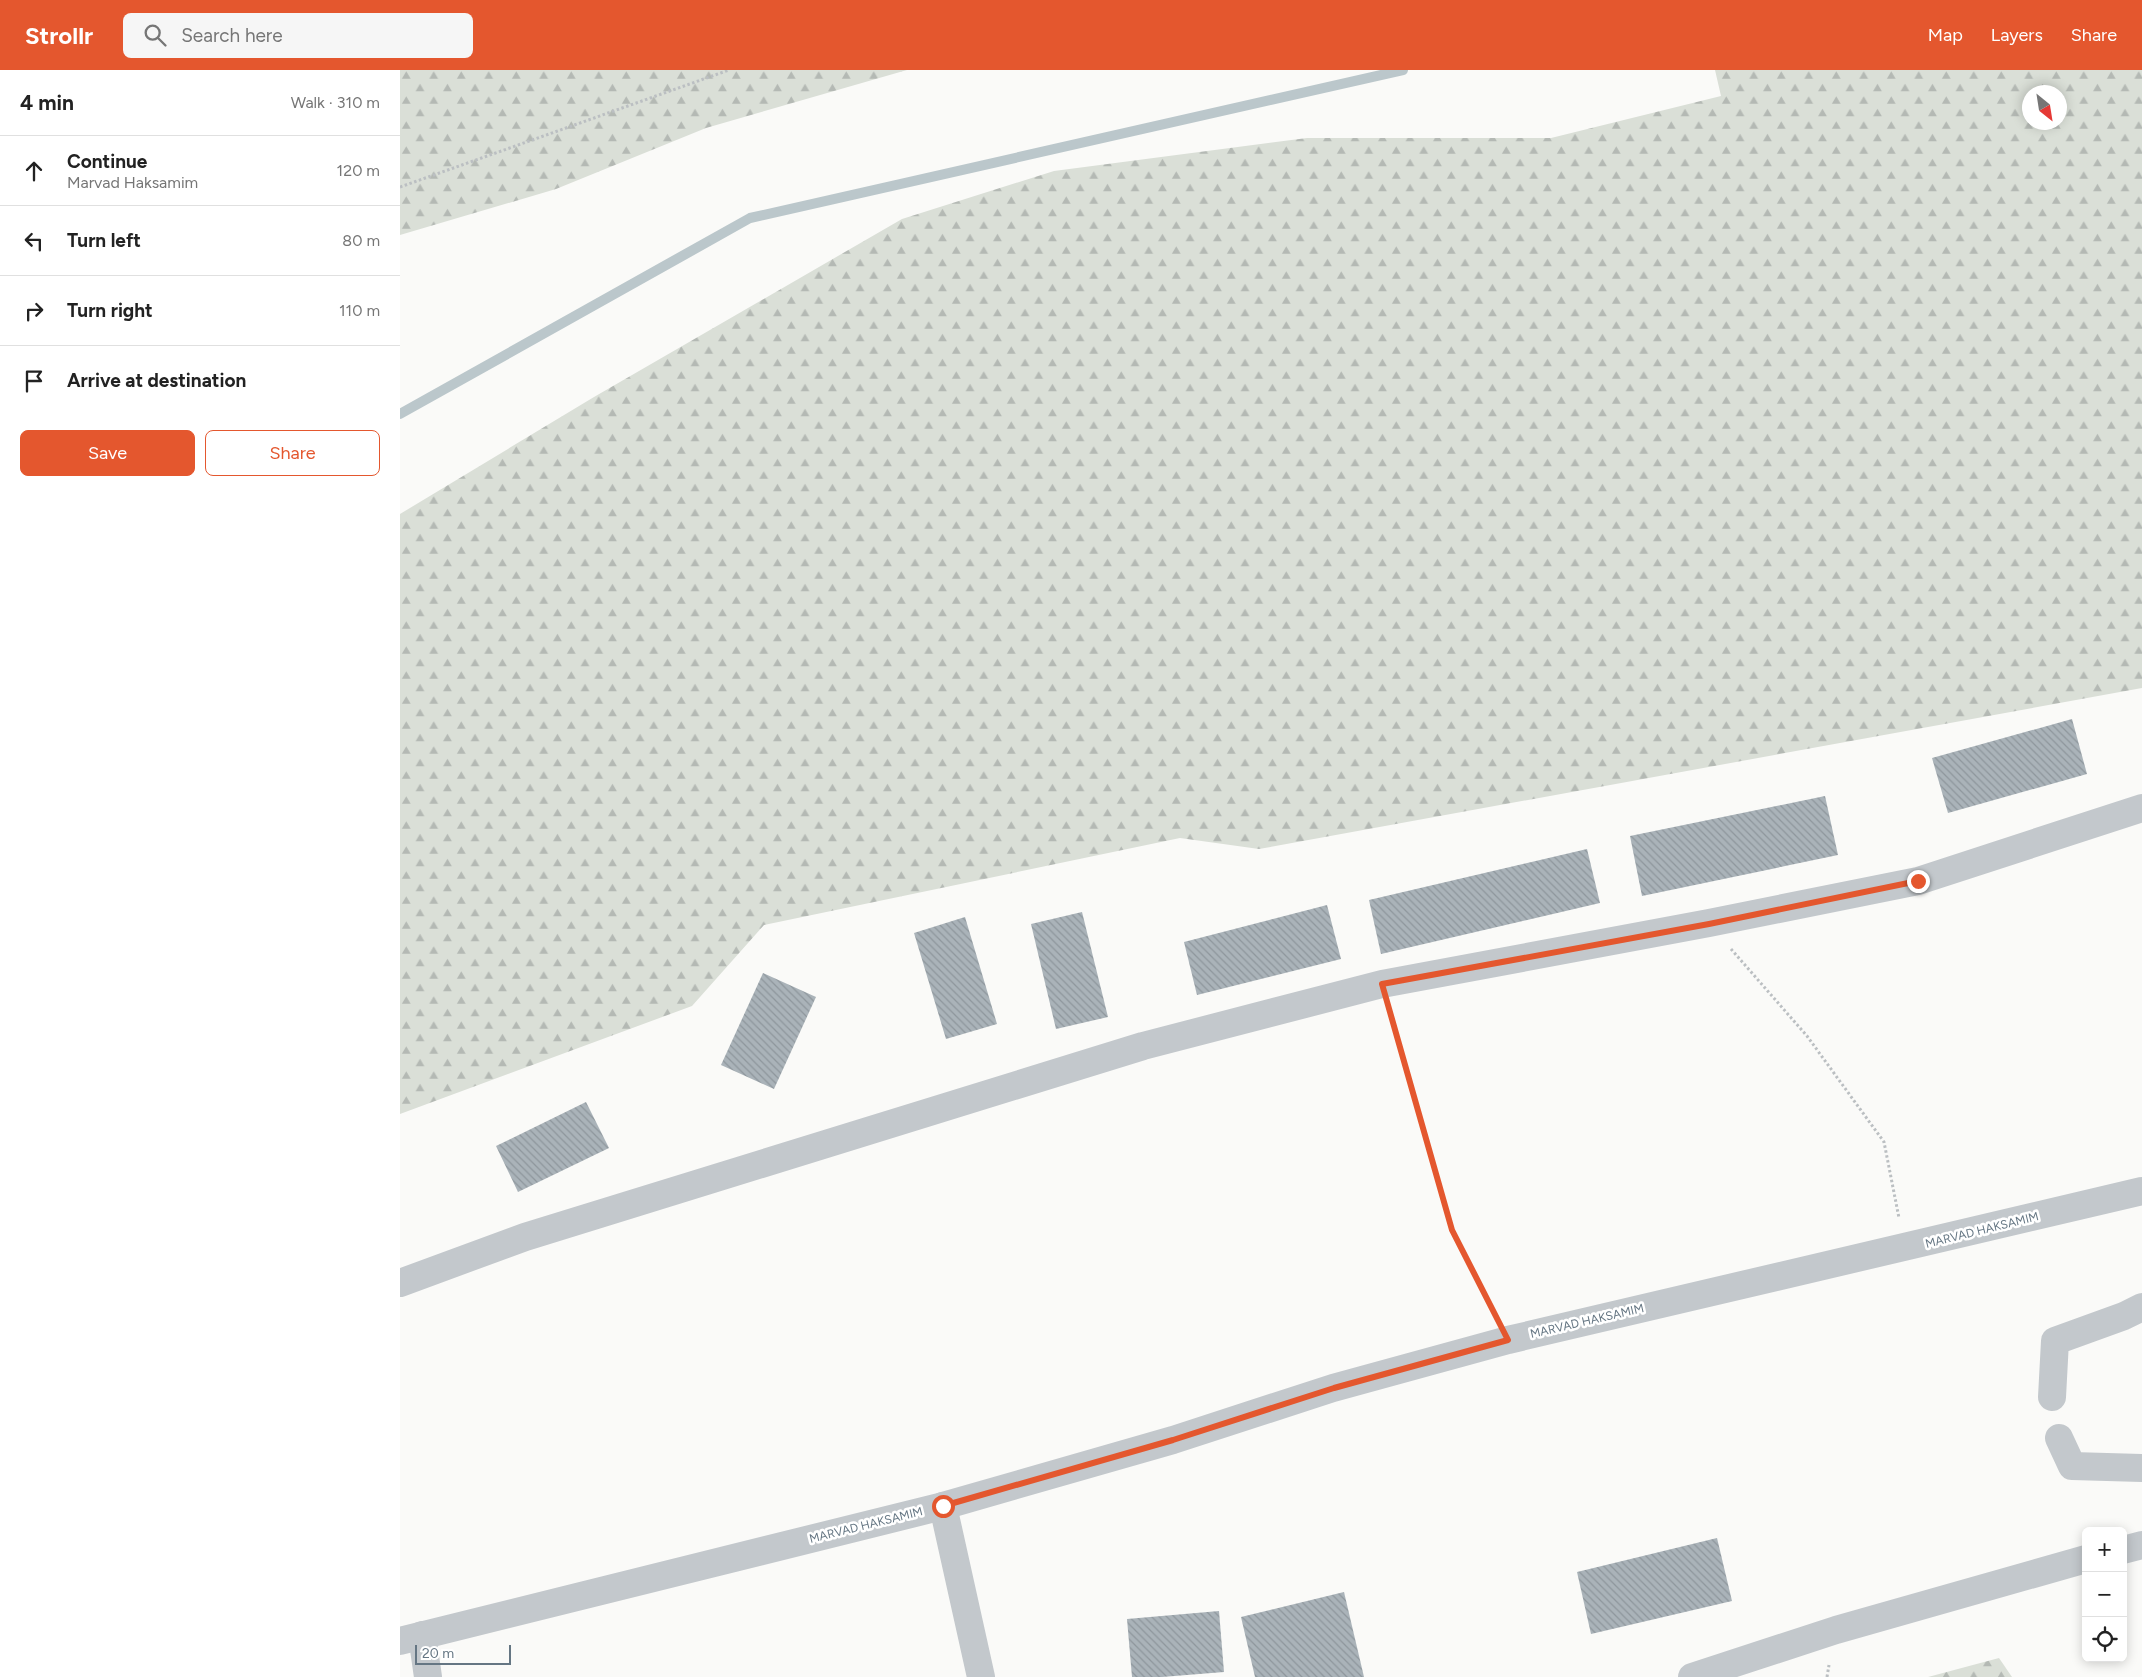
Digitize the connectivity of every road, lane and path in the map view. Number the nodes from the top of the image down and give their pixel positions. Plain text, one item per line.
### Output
1 (729, 70) edge
2 (400, 187) edge
3 (2142, 808) edge
4 (1709, 924) junction
5 (1382, 984) junction
6 (2142, 1191) edge
7 (1905, 1248) junction
8 (400, 1283) edge
9 (2142, 1307) edge
10 (1508, 1340) junction
11 (2052, 1397) dead end
12 (2059, 1438) dead end
13 (2142, 1468) edge
14 (943, 1506) junction
15 (2142, 1545) edge
16 (2127, 1549) edge
17 (2082, 1560) edge
18 (411, 1638) edge
19 (428, 1677) edge
20 (981, 1677) edge
21 (1692, 1677) edge

1 - 2 path
3 - 4 street
4 - 5 street
4 - 7 path
5 - 8 street
5 - 10 path
6 - 7 street, MARVAD HAKSAMIM
7 - 10 street, MARVAD HAKSAMIM
9 - 11 street
10 - 14 street, MARVAD HAKSAMIM
12 - 13 street
14 - 18 street, MARVAD HAKSAMIM
14 - 20 street
15 - 16 street
17 - 21 street
18 - 19 street

